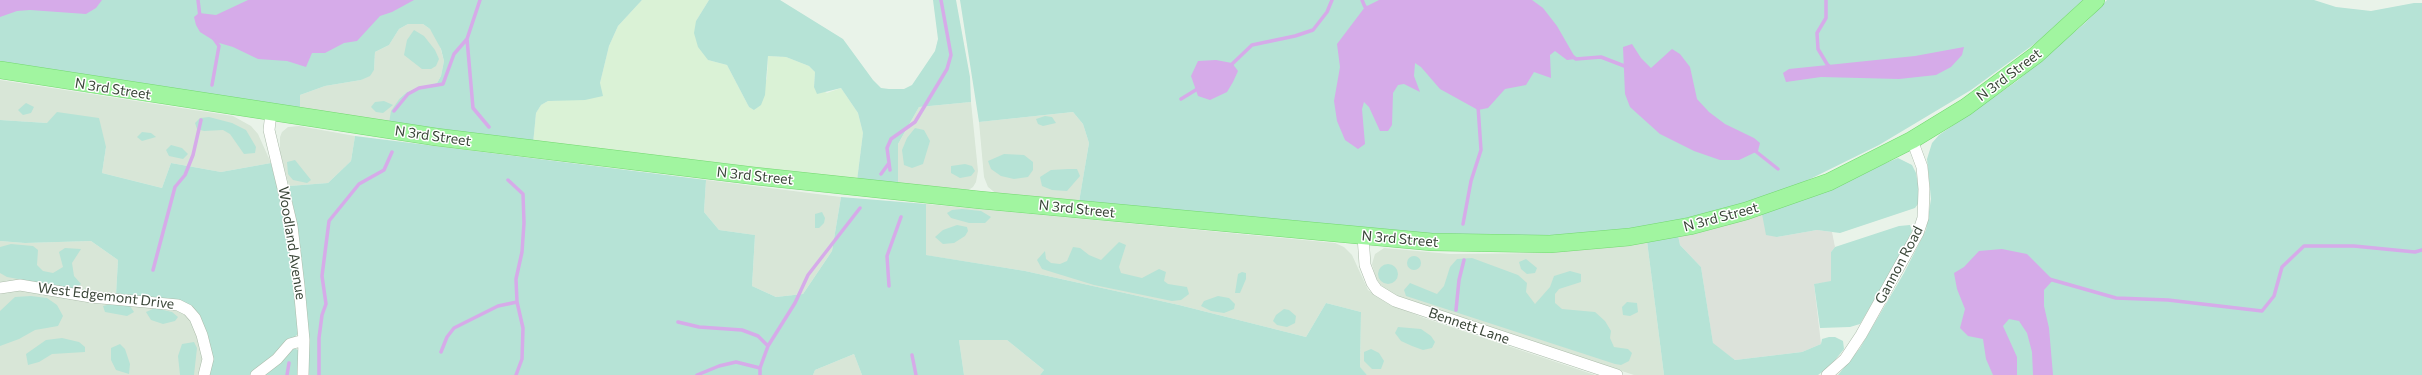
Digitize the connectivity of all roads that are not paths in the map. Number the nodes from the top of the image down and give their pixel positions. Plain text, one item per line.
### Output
1 (2096, 0) edge
2 (0, 70) edge
3 (271, 113) junction
4 (1912, 140) junction
5 (1364, 236) junction
6 (0, 288) edge
7 (304, 340) junction
8 (204, 375) edge
9 (256, 375) edge
10 (303, 375) edge
11 (1617, 375) edge
12 (1827, 375) edge

1 - 4 main road, N 3rd Street
2 - 3 main road, N 3rd Street
3 - 5 main road, N 3rd Street
3 - 7 street, Woodland Avenue
4 - 5 main road, N 3rd Street
4 - 12 street, Gannon Road
5 - 11 street, Bennett Lane
6 - 8 street, West Edgemont Drive
7 - 9 street
7 - 10 street, Woodland Avenue

